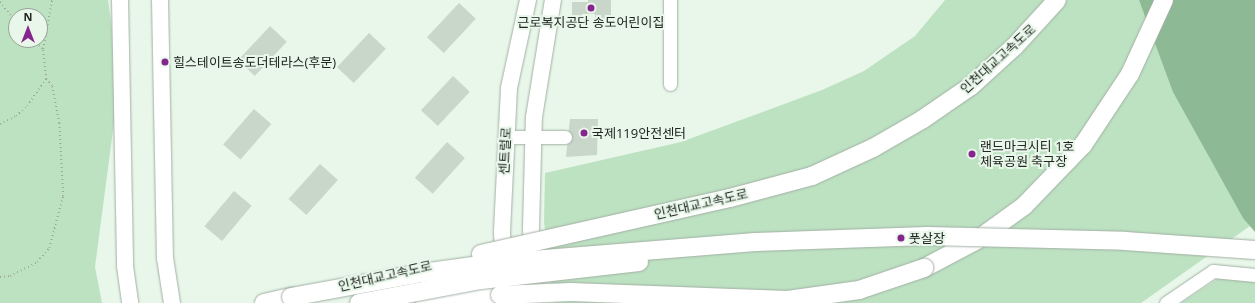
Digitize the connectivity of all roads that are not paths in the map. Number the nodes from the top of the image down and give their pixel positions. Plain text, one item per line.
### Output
1 (120, 0) edge
2 (160, 0) edge
3 (528, 0) edge
4 (553, 0) edge
5 (670, 0) edge
6 (1057, 0) edge
7 (1164, 0) edge
8 (670, 84) dead end
9 (505, 137) junction
10 (534, 137) junction
11 (565, 137) dead end
12 (1255, 250) edge
13 (1255, 256) edge
14 (1255, 275) edge
15 (291, 297) junction
16 (130, 303) edge
17 (172, 303) edge
18 (264, 303) edge
19 (359, 303) edge
20 (425, 303) edge
21 (507, 303) edge
22 (535, 303) edge
23 (1166, 303) edge

1 - 16 main road
2 - 17 main road
3 - 9 main road, 센트럴로
4 - 10 main road
5 - 8 street
6 - 15 highway, 인천대교고속도로, bridge
7 - 20 highway, bridge
9 - 10 street
9 - 21 main road, 센트럴로
10 - 11 street
10 - 22 main road
12 - 15 highway, 인천대교고속도로, bridge
13 - 19 highway, 인천대교고속도로, bridge
14 - 23 street
15 - 18 highway, 인천대교고속도로

